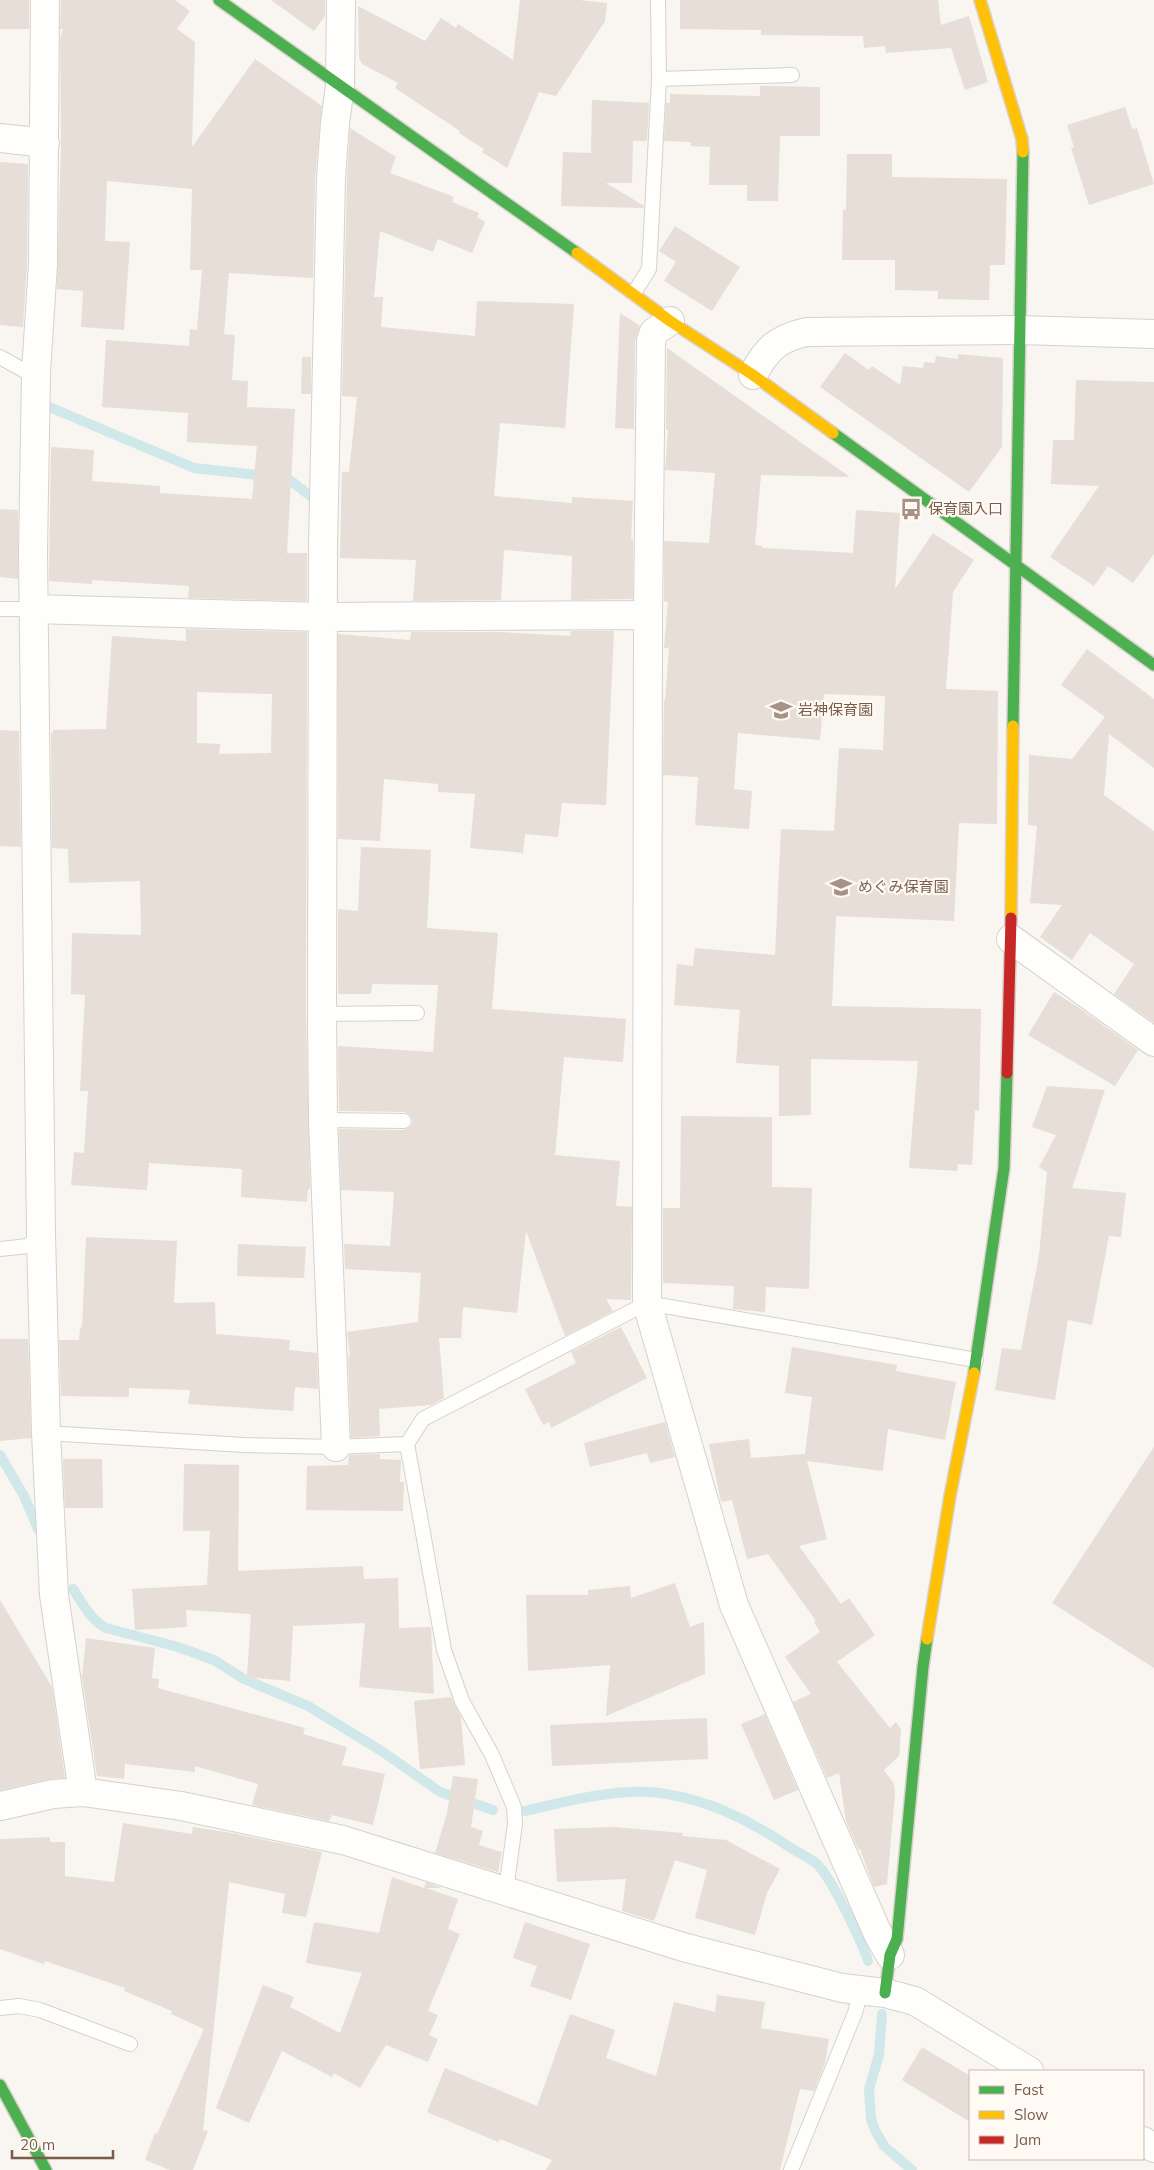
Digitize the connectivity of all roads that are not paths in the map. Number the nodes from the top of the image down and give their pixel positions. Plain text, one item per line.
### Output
1 (45, 0) edge
2 (219, 0) edge
3 (341, 0) edge
4 (658, 0) edge
5 (980, 0) edge
6 (792, 75) dead end
7 (659, 79) junction
8 (340, 86) junction
9 (0, 138) edge
10 (45, 143) junction
11 (634, 293) junction
12 (670, 321) junction
13 (1020, 330) junction
14 (1154, 334) edge
15 (0, 357) edge
16 (36, 372) junction
17 (753, 375) junction
18 (1015, 566) junction
19 (0, 608) edge
20 (33, 609) junction
21 (648, 615) junction
22 (323, 617) junction
23 (1154, 665) edge
24 (1011, 939) junction
25 (417, 1013) dead end
26 (322, 1014) junction
27 (1154, 1042) edge
28 (323, 1120) junction
29 (404, 1121) dead end
30 (41, 1234) junction
31 (0, 1248) edge
32 (647, 1303) junction
33 (976, 1360) junction
34 (46, 1434) junction
35 (407, 1444) junction
36 (336, 1446) junction
37 (83, 1792) junction
38 (0, 1806) edge
39 (506, 1890) junction
40 (890, 1955) junction
41 (873, 1992) junction
42 (0, 2008) edge
43 (130, 2044) dead end
44 (1027, 2070) edge
45 (0, 2085) edge
46 (46, 2170) edge
47 (790, 2170) edge

1 - 10 street
2 - 8 street
3 - 8 street
4 - 7 lane
5 - 13 street
6 - 7 lane
7 - 11 lane
8 - 11 street
8 - 22 street
9 - 10 street
10 - 16 street
11 - 12 street
12 - 17 street
12 - 21 street
13 - 14 street
13 - 17 street
13 - 18 street
15 - 16 lane
16 - 20 street
17 - 18 street
18 - 23 street
18 - 24 street
19 - 20 lane
20 - 22 street
20 - 30 street
21 - 22 street
21 - 32 street
22 - 26 street
24 - 27 street
24 - 33 street
25 - 26 lane
26 - 28 street
28 - 29 lane
28 - 36 street
30 - 31 lane
30 - 34 street
32 - 33 lane
32 - 35 lane
32 - 40 street
33 - 40 street
34 - 36 lane
34 - 37 street
35 - 36 lane
35 - 39 lane
37 - 38 street
37 - 39 street
39 - 41 street
40 - 41 street
41 - 44 street
41 - 47 lane
42 - 43 lane
45 - 46 street

